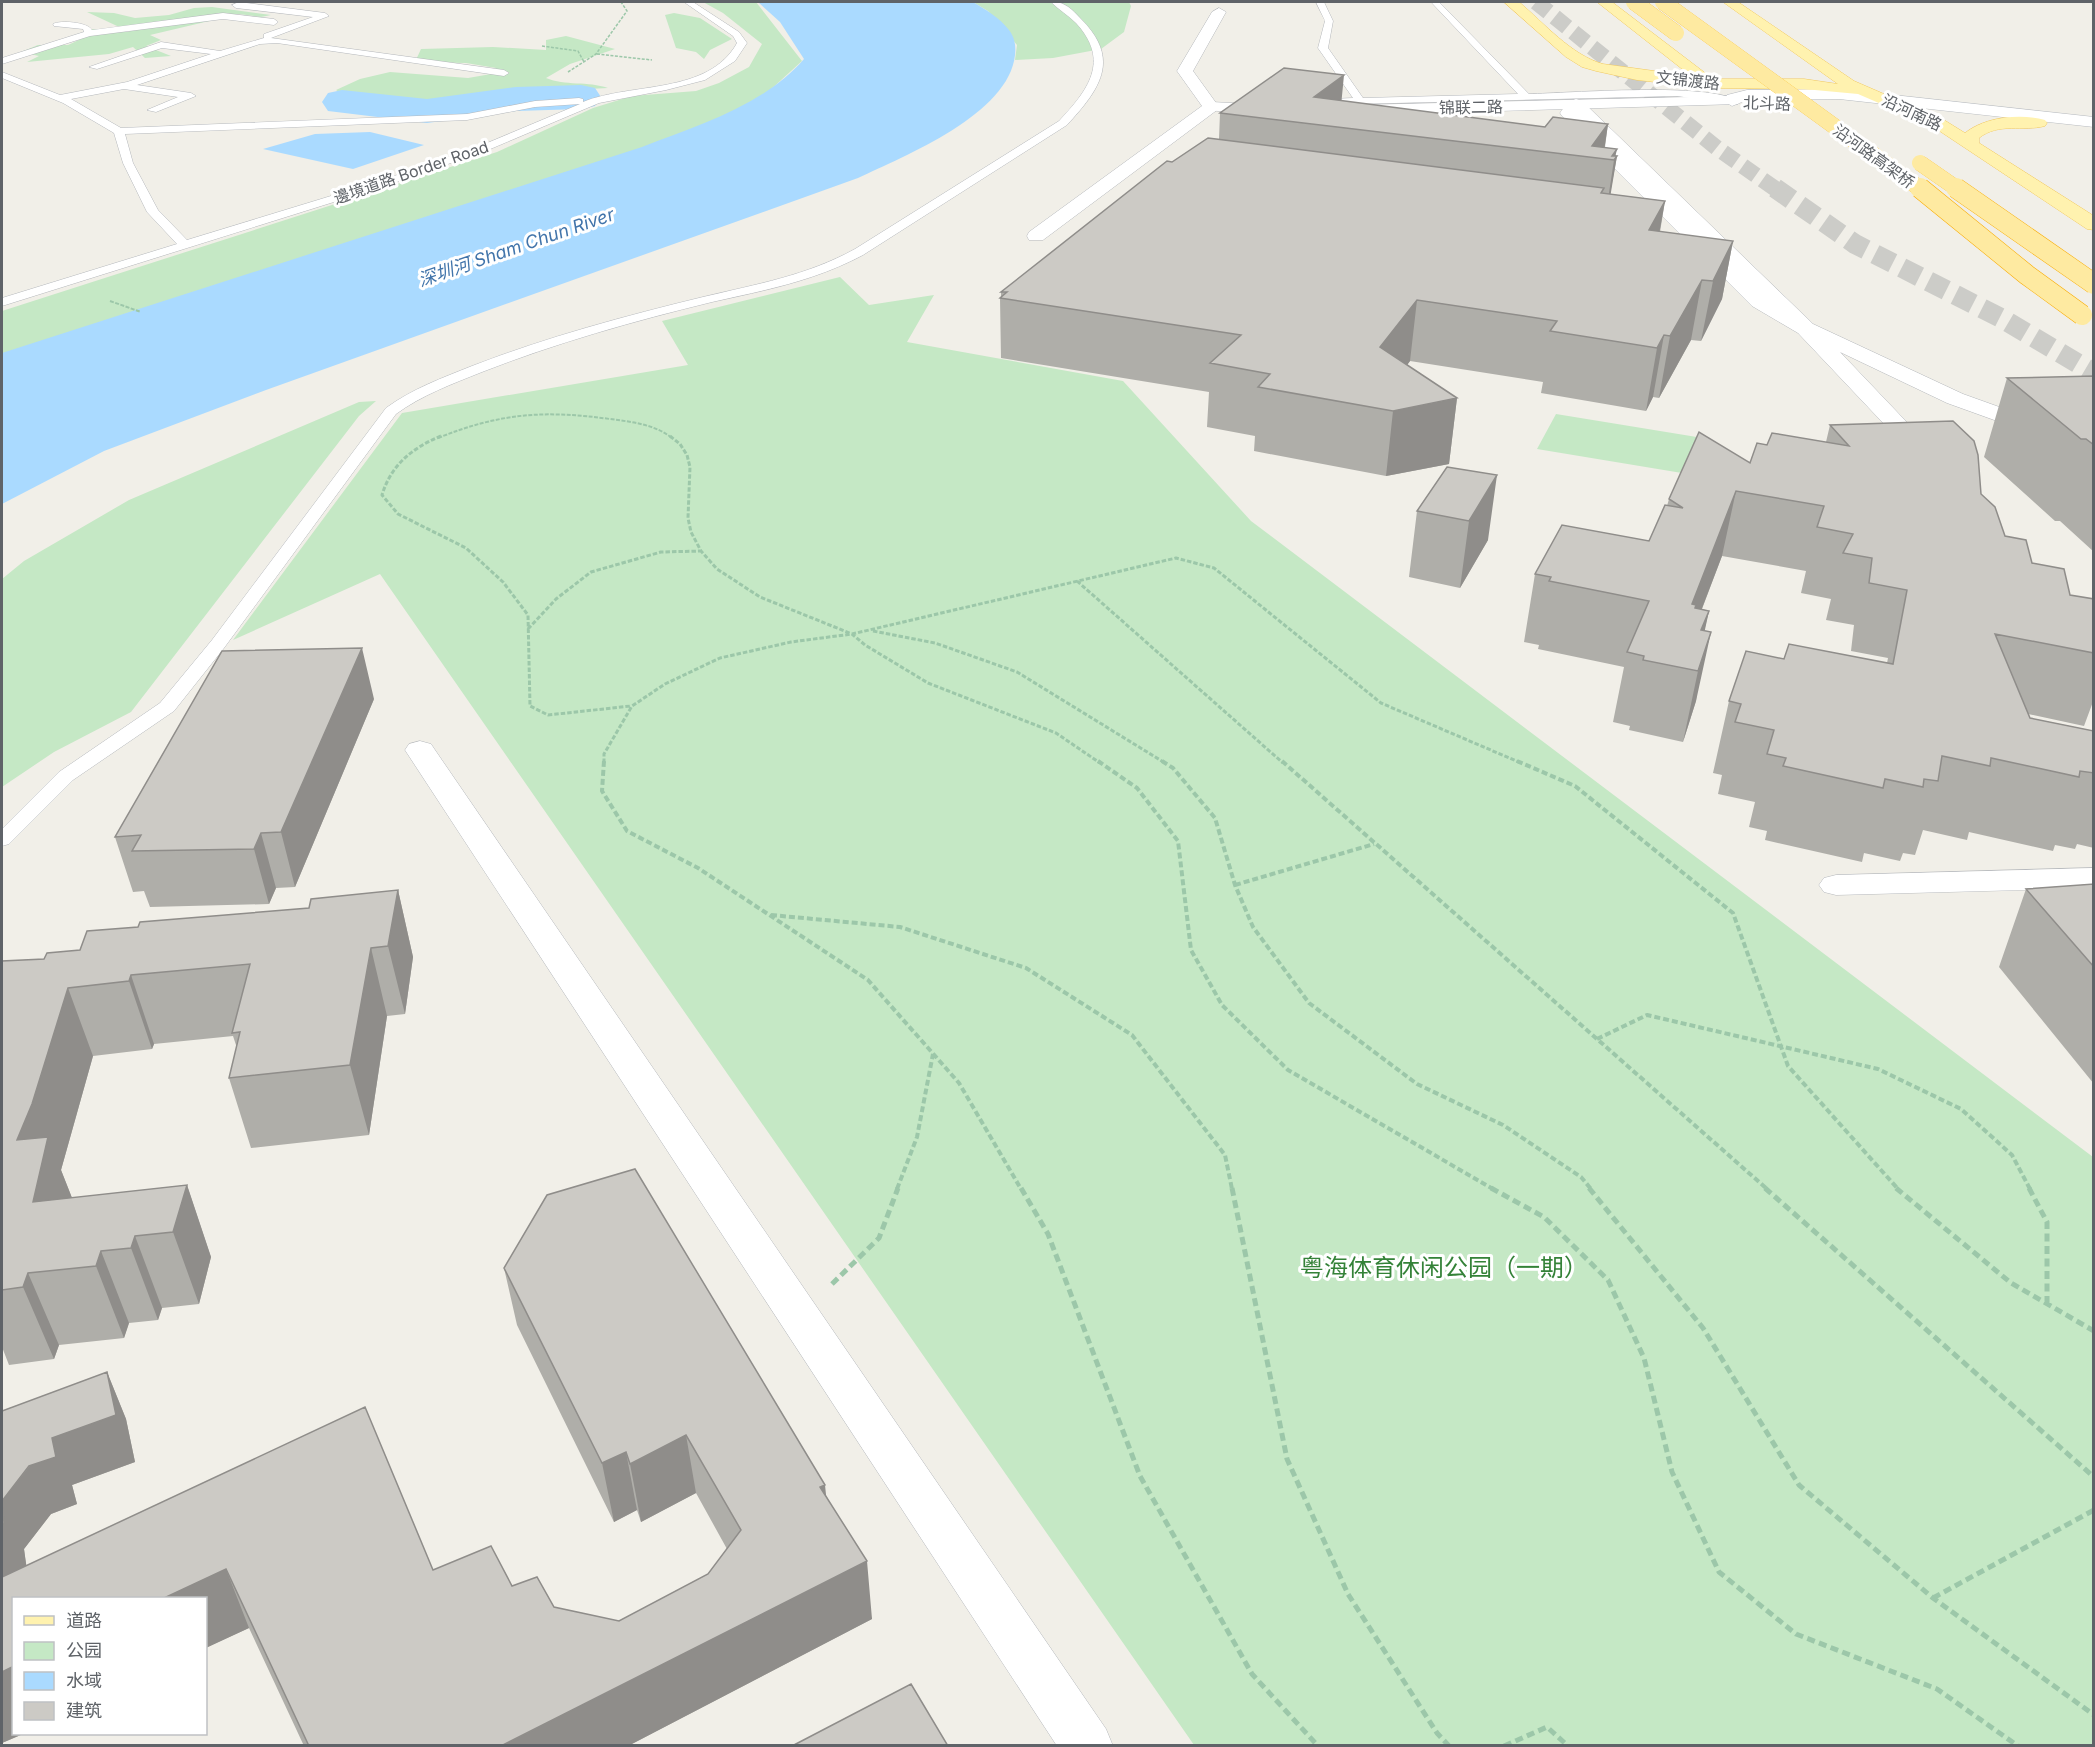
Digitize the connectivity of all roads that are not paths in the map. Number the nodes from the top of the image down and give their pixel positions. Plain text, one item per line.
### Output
1 (247, 2) edge
2 (688, 2) edge
3 (1055, 2) edge
4 (1320, 2) edge
5 (1435, 2) edge
6 (1511, 2) edge
7 (1604, 2) edge
8 (1634, 2) edge
9 (1663, 2) edge
10 (1730, 2) edge
11 (1697, 6) dead end
12 (1219, 12) dead end
13 (274, 22) dead end
14 (57, 24) dead end
15 (1723, 25) dead end
16 (88, 26) junction
17 (247, 43) junction
18 (1693, 45) dead end
19 (219, 53) junction
20 (2, 61) edge
21 (195, 61) junction
22 (209, 63) dead end
23 (1721, 66) dead end
24 (1782, 66) dead end
25 (94, 67) dead end
26 (504, 73) dead end
27 (2, 75) edge
28 (1709, 83) junction
29 (121, 86) junction
30 (1527, 97) junction
31 (59, 98) junction
32 (1879, 100) junction
33 (595, 101) junction
34 (1360, 101) junction
35 (1732, 101) junction
36 (1576, 104) junction
37 (1210, 107) junction
38 (1902, 107) junction
39 (1300, 109) junction
40 (152, 110) dead end
41 (1850, 113) dead end
42 (1787, 114) dead end
43 (2094, 122) edge
44 (2039, 123) junction
45 (2094, 129) edge
46 (119, 131) junction
47 (1592, 135) junction
48 (1971, 144) junction
49 (1908, 154) dead end
50 (1915, 206) dead end
51 (2094, 225) edge
52 (1036, 236) dead end
53 (185, 245) junction
54 (1684, 250) edge
55 (1708, 253) junction
56 (1732, 255) junction
57 (2027, 275) junction
58 (2094, 284) edge
59 (2, 302) edge
60 (2082, 315) dead end
61 (1806, 328) junction
62 (2094, 449) edge
63 (1945, 475) edge
64 (420, 750) dead end
65 (2, 840) edge
66 (2094, 878) edge
67 (1836, 885) dead end
68 (1087, 1746) edge

1 - 17 lane
2 - 33 lane, 邊境道路 Border Road
3 - 65 lane
4 - 34 lane
5 - 30 lane
6 - 28 main road, 文锦渡路
7 - 28 main road
8 - 18 highway, bridge
9 - 57 highway, 沿河路高架桥, bridge
10 - 32 main road, 沿河南路
11 - 15 highway
12 - 37 street
13 - 16 lane
14 - 16 lane
16 - 20 lane
17 - 19 lane
17 - 26 lane
19 - 21 lane
19 - 25 lane
21 - 22 lane
21 - 29 lane
23 - 42 highway
24 - 41 highway, 沿河路高架桥
27 - 31 lane
28 - 32 main road, 文锦渡路
28 - 35 main road
29 - 31 lane
29 - 40 lane
30 - 34 lane
30 - 35 lane
31 - 46 lane
32 - 35 street, 北斗路
32 - 38 street, 北斗路
32 - 43 street, 北斗路
33 - 46 lane
33 - 53 lane, 邊境道路 Border Road
34 - 39 lane
35 - 36 street, 锦联二路
36 - 39 street, 锦联二路
36 - 47 street
37 - 39 street, 锦联二路
37 - 52 street
38 - 44 street, 北斗路
38 - 48 main road, 沿河南路
44 - 45 street, 北斗路
44 - 48 main road
46 - 53 lane
47 - 55 street
47 - 56 street
48 - 51 main road, 沿河南路
49 - 58 highway, 沿河路高架桥, bridge
50 - 57 highway, bridge
53 - 59 lane, 邊境道路 Border Road
54 - 55 lane
55 - 56 lane
55 - 61 street
56 - 61 street
57 - 60 highway, 沿河路高架桥, bridge
61 - 62 street
61 - 63 street
64 - 68 street
66 - 67 street

